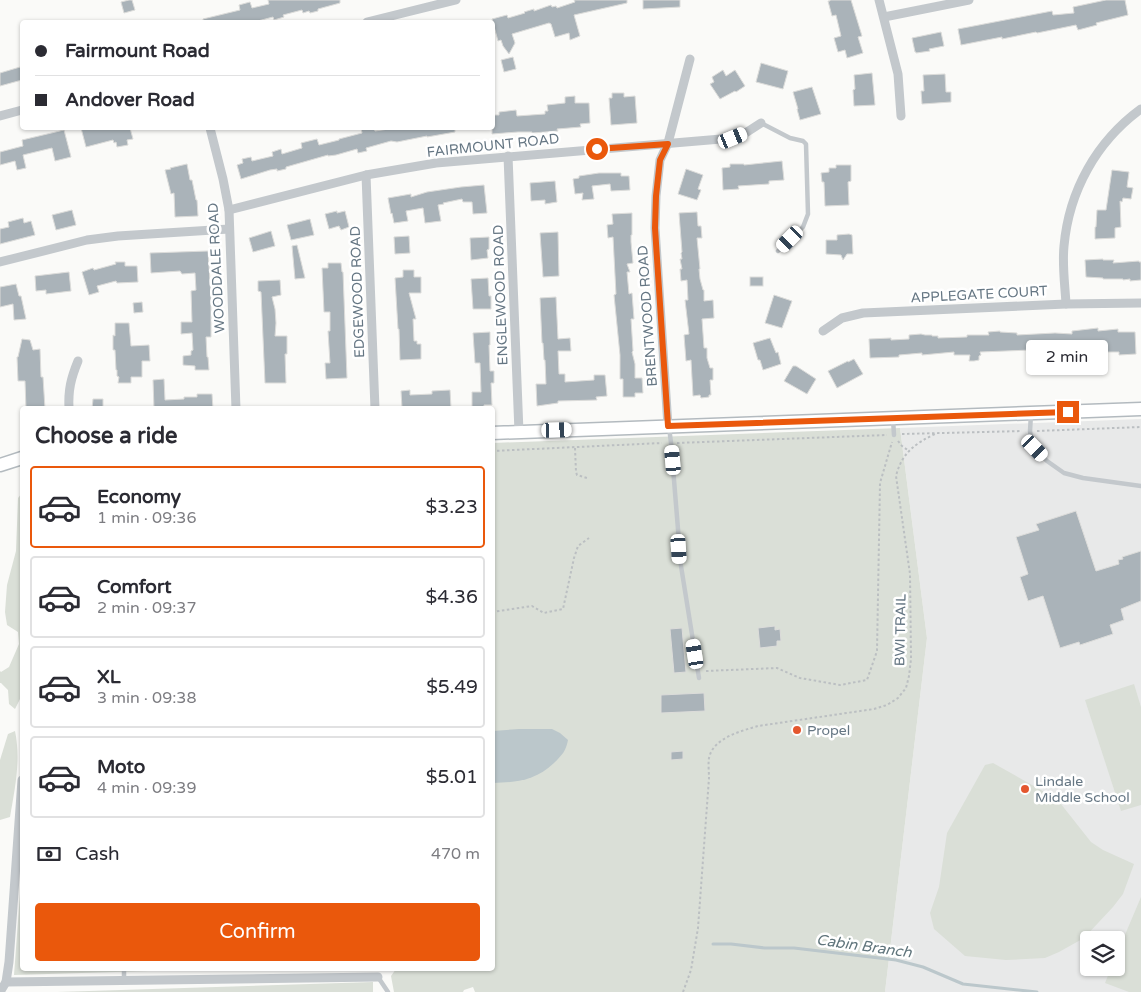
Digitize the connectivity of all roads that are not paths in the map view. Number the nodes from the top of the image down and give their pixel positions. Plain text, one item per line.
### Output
1 (456, 0) edge
2 (879, 0) edge
3 (969, 0) edge
4 (884, 16) junction
5 (375, 20) edge
6 (690, 59) dead end
7 (1141, 109) edge
8 (20, 111) edge
9 (0, 116) edge
10 (901, 116) dead end
11 (760, 122) joint
12 (211, 130) edge
13 (668, 144) junction
14 (508, 156) junction
15 (366, 175) junction
16 (228, 210) junction
17 (229, 229) junction
18 (778, 251) dead end
19 (0, 262) edge
20 (1141, 303) edge
21 (1066, 304) junction
22 (823, 331) dead end
23 (78, 361) dead end
24 (69, 406) edge
25 (236, 406) edge
26 (375, 406) edge
27 (1141, 409) edge
28 (1031, 413) junction
29 (893, 418) junction
30 (668, 426) junction
31 (519, 432) junction
32 (495, 433) edge
33 (894, 435) road end
34 (20, 459) edge
35 (0, 465) edge
36 (1141, 486) edge
37 (699, 678) dead end
38 (20, 856) edge
39 (124, 971) edge
40 (378, 977) joint
41 (124, 980) junction
42 (6, 982) junction
43 (0, 992) edge
44 (388, 992) edge

1 - 5 street
2 - 4 street
3 - 4 street
4 - 10 street
6 - 13 street, BRENTWOOD ROAD
7 - 21 street
8 - 9 street
11 - 13 street, FAIRMOUNT ROAD
11 - 18 lane
12 - 16 street, WOODDALE ROAD
13 - 14 street, FAIRMOUNT ROAD
13 - 30 street, BRENTWOOD ROAD
14 - 15 street, FAIRMOUNT ROAD
14 - 31 street, ENGLEWOOD ROAD
15 - 16 street, FAIRMOUNT ROAD
15 - 26 street, EDGEWOOD ROAD
16 - 17 street, WOODDALE ROAD
17 - 19 street
17 - 25 street, WOODDALE ROAD
20 - 21 street, APPLEGATE COURT
21 - 22 street, APPLEGATE COURT
23 - 24 street
27 - 28 street
28 - 29 street
28 - 36 lane
29 - 30 street
29 - 33 lane
30 - 31 street
30 - 37 lane
31 - 32 street
34 - 35 street
38 - 42 street
39 - 41 lane
40 - 41 street
40 - 44 lane
41 - 42 street
42 - 43 street

